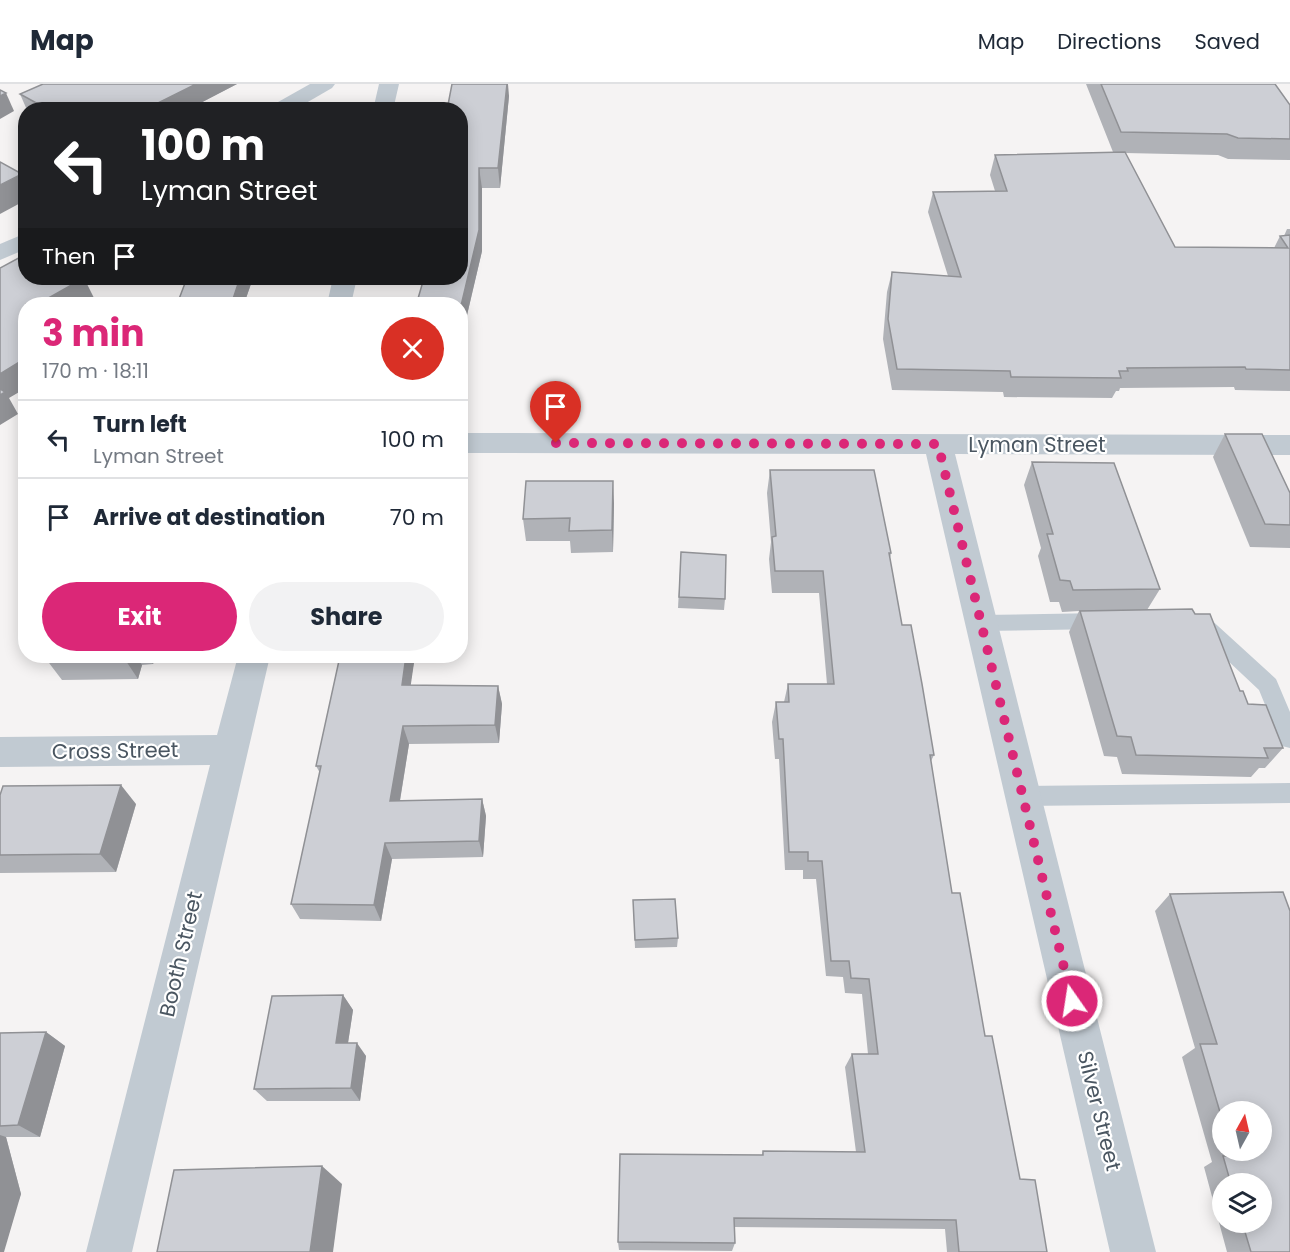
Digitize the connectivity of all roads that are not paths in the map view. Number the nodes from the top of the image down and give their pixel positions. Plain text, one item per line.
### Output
1 (325, 84) edge
2 (389, 84) edge
3 (292, 102) edge
4 (385, 102) edge
5 (18, 244) edge
6 (0, 253) edge
7 (468, 443) edge
8 (938, 444) junction
9 (1290, 445) edge
10 (1176, 620) edge
11 (1118, 621) edge
12 (981, 623) junction
13 (252, 663) edge
14 (1290, 739) edge
15 (229, 750) junction
16 (0, 752) edge
17 (1290, 793) edge
18 (1023, 796) junction
19 (109, 1252) edge
20 (1133, 1252) edge

1 - 3 street
2 - 4 street
5 - 6 street
7 - 8 street, Lyman Street
8 - 9 street, Lyman Street
8 - 12 street, Silver Street
10 - 14 lane
11 - 12 lane
12 - 18 street, Silver Street
13 - 15 street, Booth Street
15 - 16 street, Cross Street
15 - 19 street, Booth Street
17 - 18 lane
18 - 20 street, Silver Street

